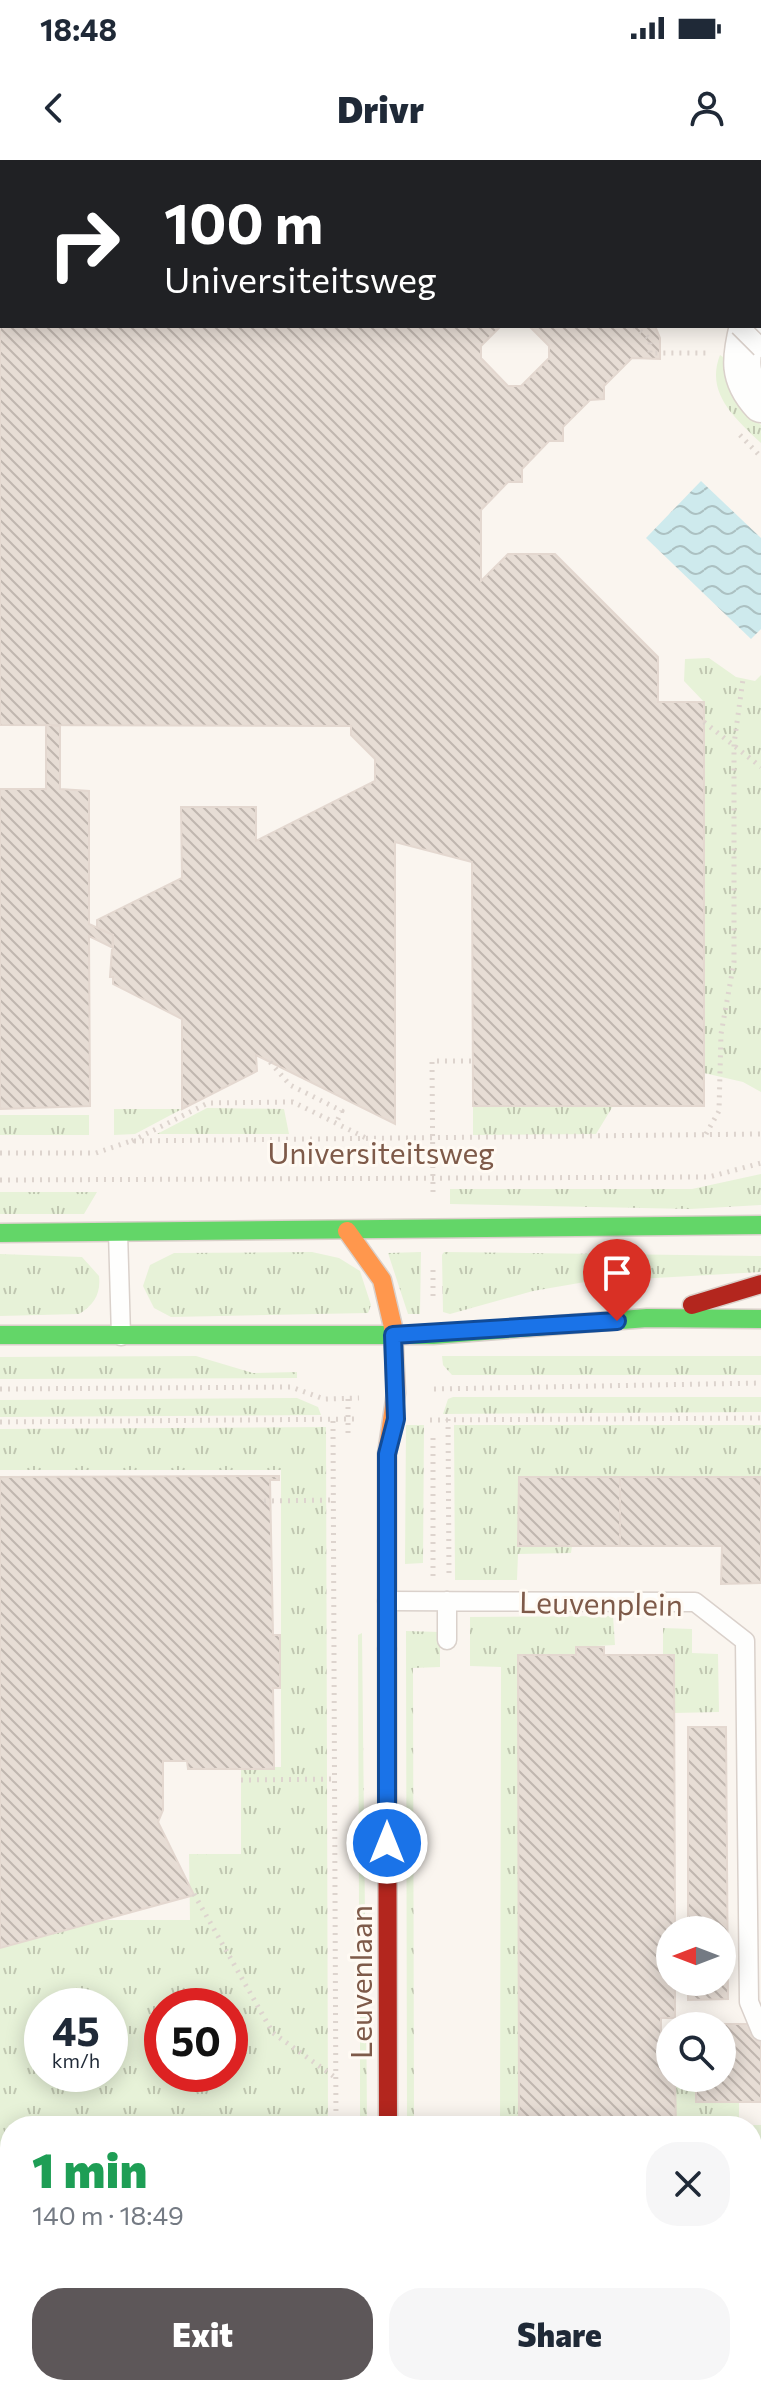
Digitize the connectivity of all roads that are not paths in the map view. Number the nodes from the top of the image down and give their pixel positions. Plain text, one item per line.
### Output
1 (741, 328) edge
2 (748, 328) edge
3 (761, 348) edge
4 (761, 404) edge
5 (761, 1225) edge
6 (347, 1231) junction
7 (118, 1232) junction
8 (0, 1233) edge
9 (761, 1284) edge
10 (647, 1318) junction
11 (761, 1319) edge
12 (0, 1335) edge
13 (277, 1335) junction
14 (393, 1335) junction
15 (121, 1336) junction
16 (317, 1354) dead end
17 (374, 1414) road end
18 (387, 1454) junction
19 (387, 1601) junction
20 (443, 1601) junction
21 (447, 1640) dead end
22 (761, 2031) edge
23 (388, 2116) edge

1 - 3 lane, bridge
2 - 4 street
5 - 6 main road
6 - 7 main road
6 - 14 main road
7 - 8 main road
7 - 15 lane
9 - 10 main road
10 - 11 main road
10 - 14 main road
12 - 15 main road
13 - 14 main road
13 - 15 main road
13 - 16 main road
14 - 18 main road, Leuvenlaan
17 - 18 main road, Leuvenlaan
18 - 19 main road, Leuvenlaan
19 - 20 lane, Leuvenplein
19 - 23 main road, Leuvenlaan
20 - 21 lane
20 - 22 lane, Leuvenplein

